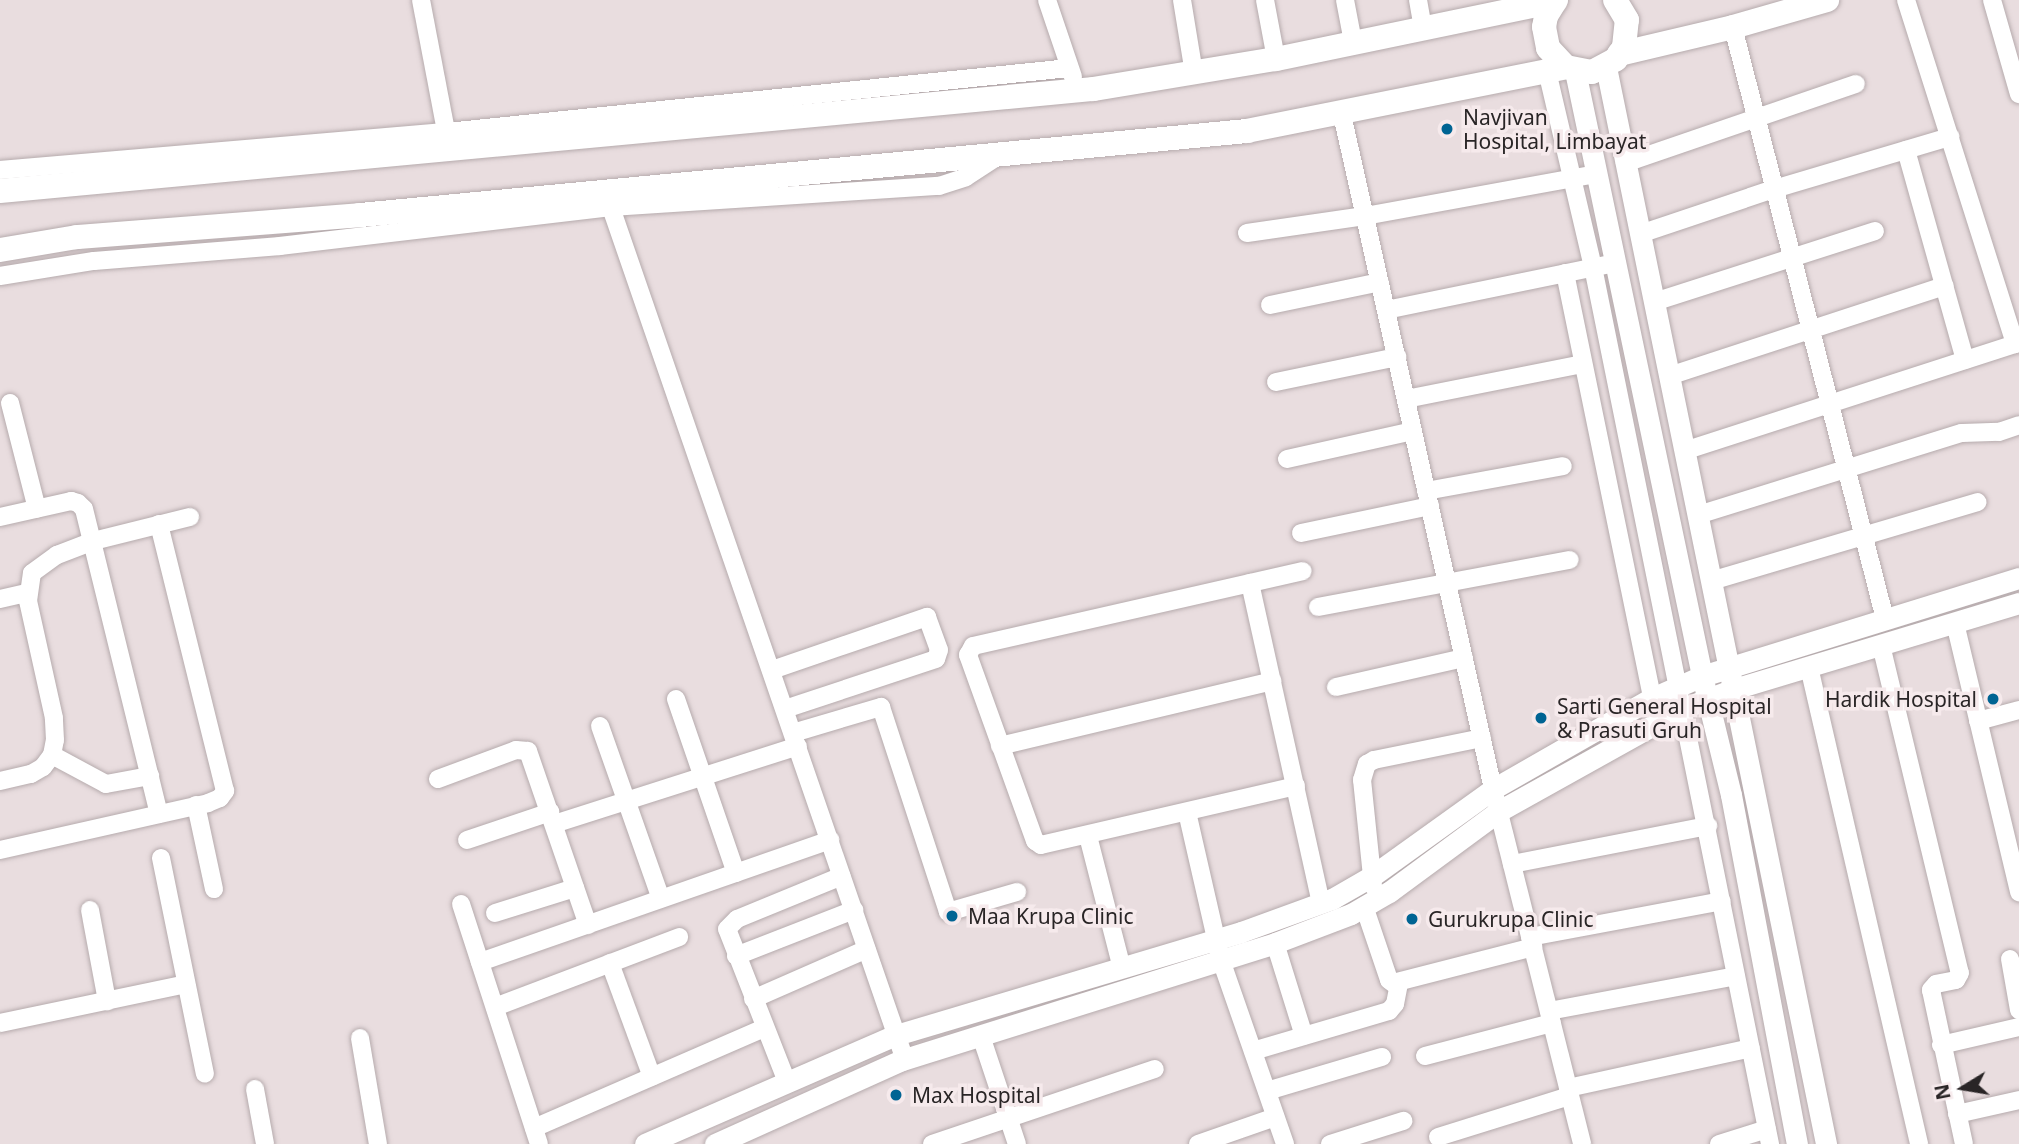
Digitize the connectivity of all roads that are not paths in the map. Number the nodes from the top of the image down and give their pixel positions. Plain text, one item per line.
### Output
1 (421, 0) edge
2 (1047, 0) edge
3 (1182, 0) edge
4 (1265, 0) edge
5 (1345, 0) edge
6 (1418, 0) edge
7 (1556, 0) edge
8 (1615, 0) edge
9 (1827, 0) edge
10 (1906, 0) edge
11 (1992, 0) edge
12 (1528, 3) edge
13 (1487, 7) edge
14 (1423, 27) junction
15 (1733, 27) junction
16 (1353, 42) junction
17 (1276, 59) junction
18 (1612, 61) junction
19 (1563, 70) junction
20 (1194, 73) junction
21 (1074, 79) junction
22 (1856, 84) dead end
23 (2019, 94) edge
24 (1341, 110) junction
25 (1756, 118) junction
26 (1950, 136) junction
27 (448, 141) junction
28 (1906, 150) junction
29 (1625, 163) junction
30 (0, 170) edge
31 (1596, 174) junction
32 (1572, 179) junction
33 (1774, 189) junction
34 (0, 191) edge
35 (608, 200) junction
36 (1365, 216) junction
37 (1875, 231) dead end
38 (1247, 233) dead end
39 (1640, 234) junction
40 (0, 250) edge
41 (1792, 258) junction
42 (1615, 263) junction
43 (1594, 267) junction
44 (1565, 273) junction
45 (0, 275) edge
46 (1380, 282) junction
47 (1945, 286) junction
48 (1654, 302) junction
49 (1270, 305) dead end
50 (1386, 310) junction
51 (1810, 330) junction
52 (2017, 344) edge
53 (1396, 357) junction
54 (1965, 360) junction
55 (1583, 364) junction
56 (1669, 376) junction
57 (1276, 382) dead end
58 (1406, 399) junction
59 (10, 403) dead end
60 (1829, 404) junction
61 (2019, 425) edge
62 (1413, 431) junction
63 (1684, 450) junction
64 (1287, 459) dead end
65 (1563, 466) dead end
66 (1846, 469) junction
67 (1428, 499) junction
68 (1978, 502) dead end
69 (37, 509) junction
70 (1698, 515) junction
71 (0, 517) edge
72 (190, 517) dead end
73 (159, 524) junction
74 (1301, 533) dead end
75 (1863, 536) junction
76 (93, 541) junction
77 (1570, 560) dead end
78 (1303, 571) dead end
79 (2019, 578) edge
80 (1711, 581) junction
81 (1250, 583) junction
82 (1447, 583) junction
83 (27, 593) junction
84 (0, 599) edge
85 (2019, 603) edge
86 (1318, 607) dead end
87 (1885, 620) junction
88 (1955, 623) junction
89 (1881, 645) junction
90 (1464, 658) junction
91 (1808, 667) junction
92 (1729, 668) junction
93 (772, 670) junction
94 (1702, 676) junction
95 (1272, 681) junction
96 (1679, 685) junction
97 (1336, 687) dead end
98 (1734, 689) junction
99 (1652, 698) junction
100 (676, 699) dead end
101 (1708, 699) junction
102 (1684, 708) junction
103 (785, 709) junction
104 (2019, 710) edge
105 (1978, 721) junction
106 (600, 726) dead end
107 (1482, 738) junction
108 (795, 739) junction
109 (1000, 746) junction
110 (52, 755) junction
111 (150, 776) junction
112 (703, 776) junction
113 (438, 779) dead end
114 (0, 780) edge
115 (1296, 786) junction
116 (1493, 789) junction
117 (628, 800) junction
118 (196, 806) junction
119 (1499, 811) junction
120 (1187, 812) junction
121 (159, 814) junction
122 (552, 818) junction
123 (1708, 826) junction
124 (2012, 828) edge
125 (1088, 835) junction
126 (467, 840) dead end
127 (830, 840) junction
128 (0, 850) edge
129 (161, 858) dead end
130 (1512, 864) junction
131 (736, 873) junction
132 (842, 876) junction
133 (1372, 876) junction
134 (575, 888) junction
135 (214, 889) dead end
136 (1017, 892) dead end
137 (2019, 892) edge
138 (661, 899) junction
139 (1722, 901) junction
140 (1369, 903) junction
141 (461, 904) dead end
142 (1321, 904) junction
143 (90, 910) dead end
144 (854, 910) junction
145 (495, 913) dead end
146 (587, 925) junction
147 (679, 937) dead end
148 (1532, 942) junction
149 (1275, 943) junction
150 (867, 948) junction
151 (1219, 950) junction
152 (736, 956) junction
153 (2010, 959) dead end
154 (480, 962) junction
155 (610, 963) junction
156 (1122, 968) junction
157 (1736, 976) junction
158 (1399, 983) junction
159 (186, 984) junction
160 (753, 999) junction
161 (107, 1001) junction
162 (495, 1007) junction
163 (2019, 1010) edge
164 (1550, 1017) junction
165 (0, 1023) edge
166 (2019, 1027) edge
167 (764, 1028) junction
168 (896, 1035) junction
169 (981, 1036) junction
170 (1304, 1036) junction
171 (360, 1038) dead end
172 (1941, 1045) junction
173 (1751, 1048) junction
174 (1253, 1051) junction
175 (1425, 1056) dead end
176 (1382, 1057) dead end
177 (905, 1060) junction
178 (1155, 1069) dead end
179 (205, 1074) dead end
180 (652, 1077) junction
181 (788, 1082) junction
182 (255, 1089) dead end
183 (1266, 1091) junction
184 (1569, 1092) junction
185 (2019, 1100) edge
186 (1957, 1114) junction
187 (1276, 1117) junction
188 (1009, 1119) junction
189 (1403, 1121) dead end
190 (537, 1136) edge
191 (1769, 1136) edge
192 (681, 1137) edge
193 (1438, 1137) dead end
194 (265, 1144) edge
195 (378, 1144) edge
196 (645, 1144) edge
197 (715, 1144) edge
198 (932, 1144) edge
199 (1017, 1144) edge
200 (1198, 1144) edge
201 (1285, 1144) edge
202 (1330, 1144) edge
203 (1582, 1144) edge
204 (1719, 1144) edge
205 (1797, 1144) edge
206 (1826, 1144) edge
207 (1919, 1144) edge
208 (1964, 1144) edge

1 - 27 street
2 - 21 street
3 - 20 street
4 - 17 street
5 - 16 street
6 - 14 street
7 - 12 main road
7 - 19 main road
8 - 18 main road
9 - 15 main road
10 - 26 street
11 - 23 street
12 - 13 main road
13 - 14 main road
14 - 16 main road
15 - 18 main road
15 - 25 street
16 - 17 main road
17 - 20 main road
18 - 19 main road
18 - 29 street
19 - 24 main road
19 - 31 street
19 - 32 street
20 - 21 main road
21 - 27 main road
22 - 25 street
24 - 35 main road
24 - 36 street
25 - 29 street
25 - 33 street
26 - 28 street
26 - 52 street
27 - 30 street
27 - 34 main road
28 - 33 street
28 - 47 street
29 - 39 street
31 - 32 street
31 - 42 street
32 - 36 street
32 - 43 street
33 - 39 street
33 - 41 street
35 - 40 main road
35 - 45 street
35 - 93 street
36 - 38 street
36 - 46 street
37 - 41 street
39 - 48 street
41 - 48 street
41 - 51 street
42 - 43 street
42 - 94 street
43 - 44 street
43 - 96 street
44 - 50 street
44 - 55 street
46 - 49 street
46 - 50 street
47 - 51 street
47 - 54 street
48 - 56 street
50 - 53 street
51 - 56 street
51 - 60 street
52 - 54 street
53 - 57 street
53 - 58 street
54 - 60 street
55 - 58 street
55 - 99 street
56 - 63 street
58 - 62 street
59 - 69 street
60 - 63 street
60 - 66 street
61 - 66 street
62 - 64 street
62 - 67 street
63 - 70 street
65 - 67 street
66 - 70 street
66 - 75 street
67 - 74 street
67 - 82 street
68 - 75 street
69 - 71 street
69 - 76 street
70 - 80 street
72 - 73 street
73 - 76 street
73 - 118 street
75 - 80 street
75 - 87 street
76 - 83 street
76 - 111 street
77 - 82 street
78 - 81 street
79 - 87 street
80 - 92 street
81 - 95 street
81 - 109 street
82 - 86 street
82 - 90 street
83 - 84 street
83 - 110 street
85 - 88 street
87 - 92 street
88 - 89 street
88 - 105 street
89 - 91 street
89 - 172 street
90 - 97 street
90 - 107 street
91 - 98 street
91 - 207 street
92 - 94 street
92 - 98 street
93 - 103 street
93 - 103 street
94 - 96 street
94 - 101 street
95 - 109 street
95 - 115 street
96 - 99 street
96 - 102 street
98 - 101 street
98 - 206 street
99 - 116 street
100 - 112 street
101 - 102 street
101 - 205 street
102 - 119 street
102 - 123 street
103 - 108 street
104 - 105 street
105 - 124 street
106 - 117 street
107 - 116 street
107 - 133 street
108 - 112 street
108 - 127 street
108 - 136 street
109 - 125 street
110 - 111 street
110 - 114 street
111 - 121 street
112 - 117 street
112 - 131 street
113 - 122 street
115 - 120 street
115 - 142 street
116 - 119 street
116 - 133 street
117 - 122 street
117 - 138 street
118 - 121 street
118 - 135 street
119 - 130 street
119 - 140 street
120 - 125 street
120 - 151 street
121 - 128 street
122 - 126 street
122 - 134 street
123 - 130 street
123 - 139 street
124 - 137 street
125 - 156 street
127 - 131 street
127 - 132 street
129 - 159 street
130 - 148 street
131 - 138 street
132 - 144 street
132 - 152 street
133 - 140 street
133 - 142 street
134 - 145 street
134 - 146 street
138 - 146 street
139 - 148 street
139 - 157 street
140 - 149 street
140 - 158 street
141 - 154 street
142 - 151 street
143 - 161 street
144 - 150 street
144 - 152 street
146 - 154 street
147 - 155 street
148 - 158 street
148 - 164 street
149 - 151 street
149 - 170 street
150 - 160 street
150 - 168 street
151 - 156 street
151 - 169 street
151 - 174 street
152 - 160 street
153 - 163 street
154 - 162 street
155 - 162 street
155 - 180 street
156 - 168 street
157 - 164 street
157 - 173 street
158 - 170 street
159 - 161 street
159 - 179 street
160 - 167 street
161 - 165 street
162 - 190 street
164 - 175 street
164 - 184 street
166 - 172 street
167 - 180 street
167 - 181 street
168 - 177 street
168 - 181 street
169 - 177 street
169 - 188 street
170 - 174 street
171 - 195 street
172 - 186 street
173 - 184 street
173 - 191 street
174 - 183 street
176 - 183 street
177 - 197 street
178 - 188 street
180 - 190 street
181 - 192 street
182 - 194 street
183 - 187 street
184 - 193 street
184 - 203 street
185 - 186 street
186 - 208 street
187 - 200 street
187 - 201 street
188 - 198 street
188 - 199 street
189 - 202 street
191 - 204 street
192 - 196 street

